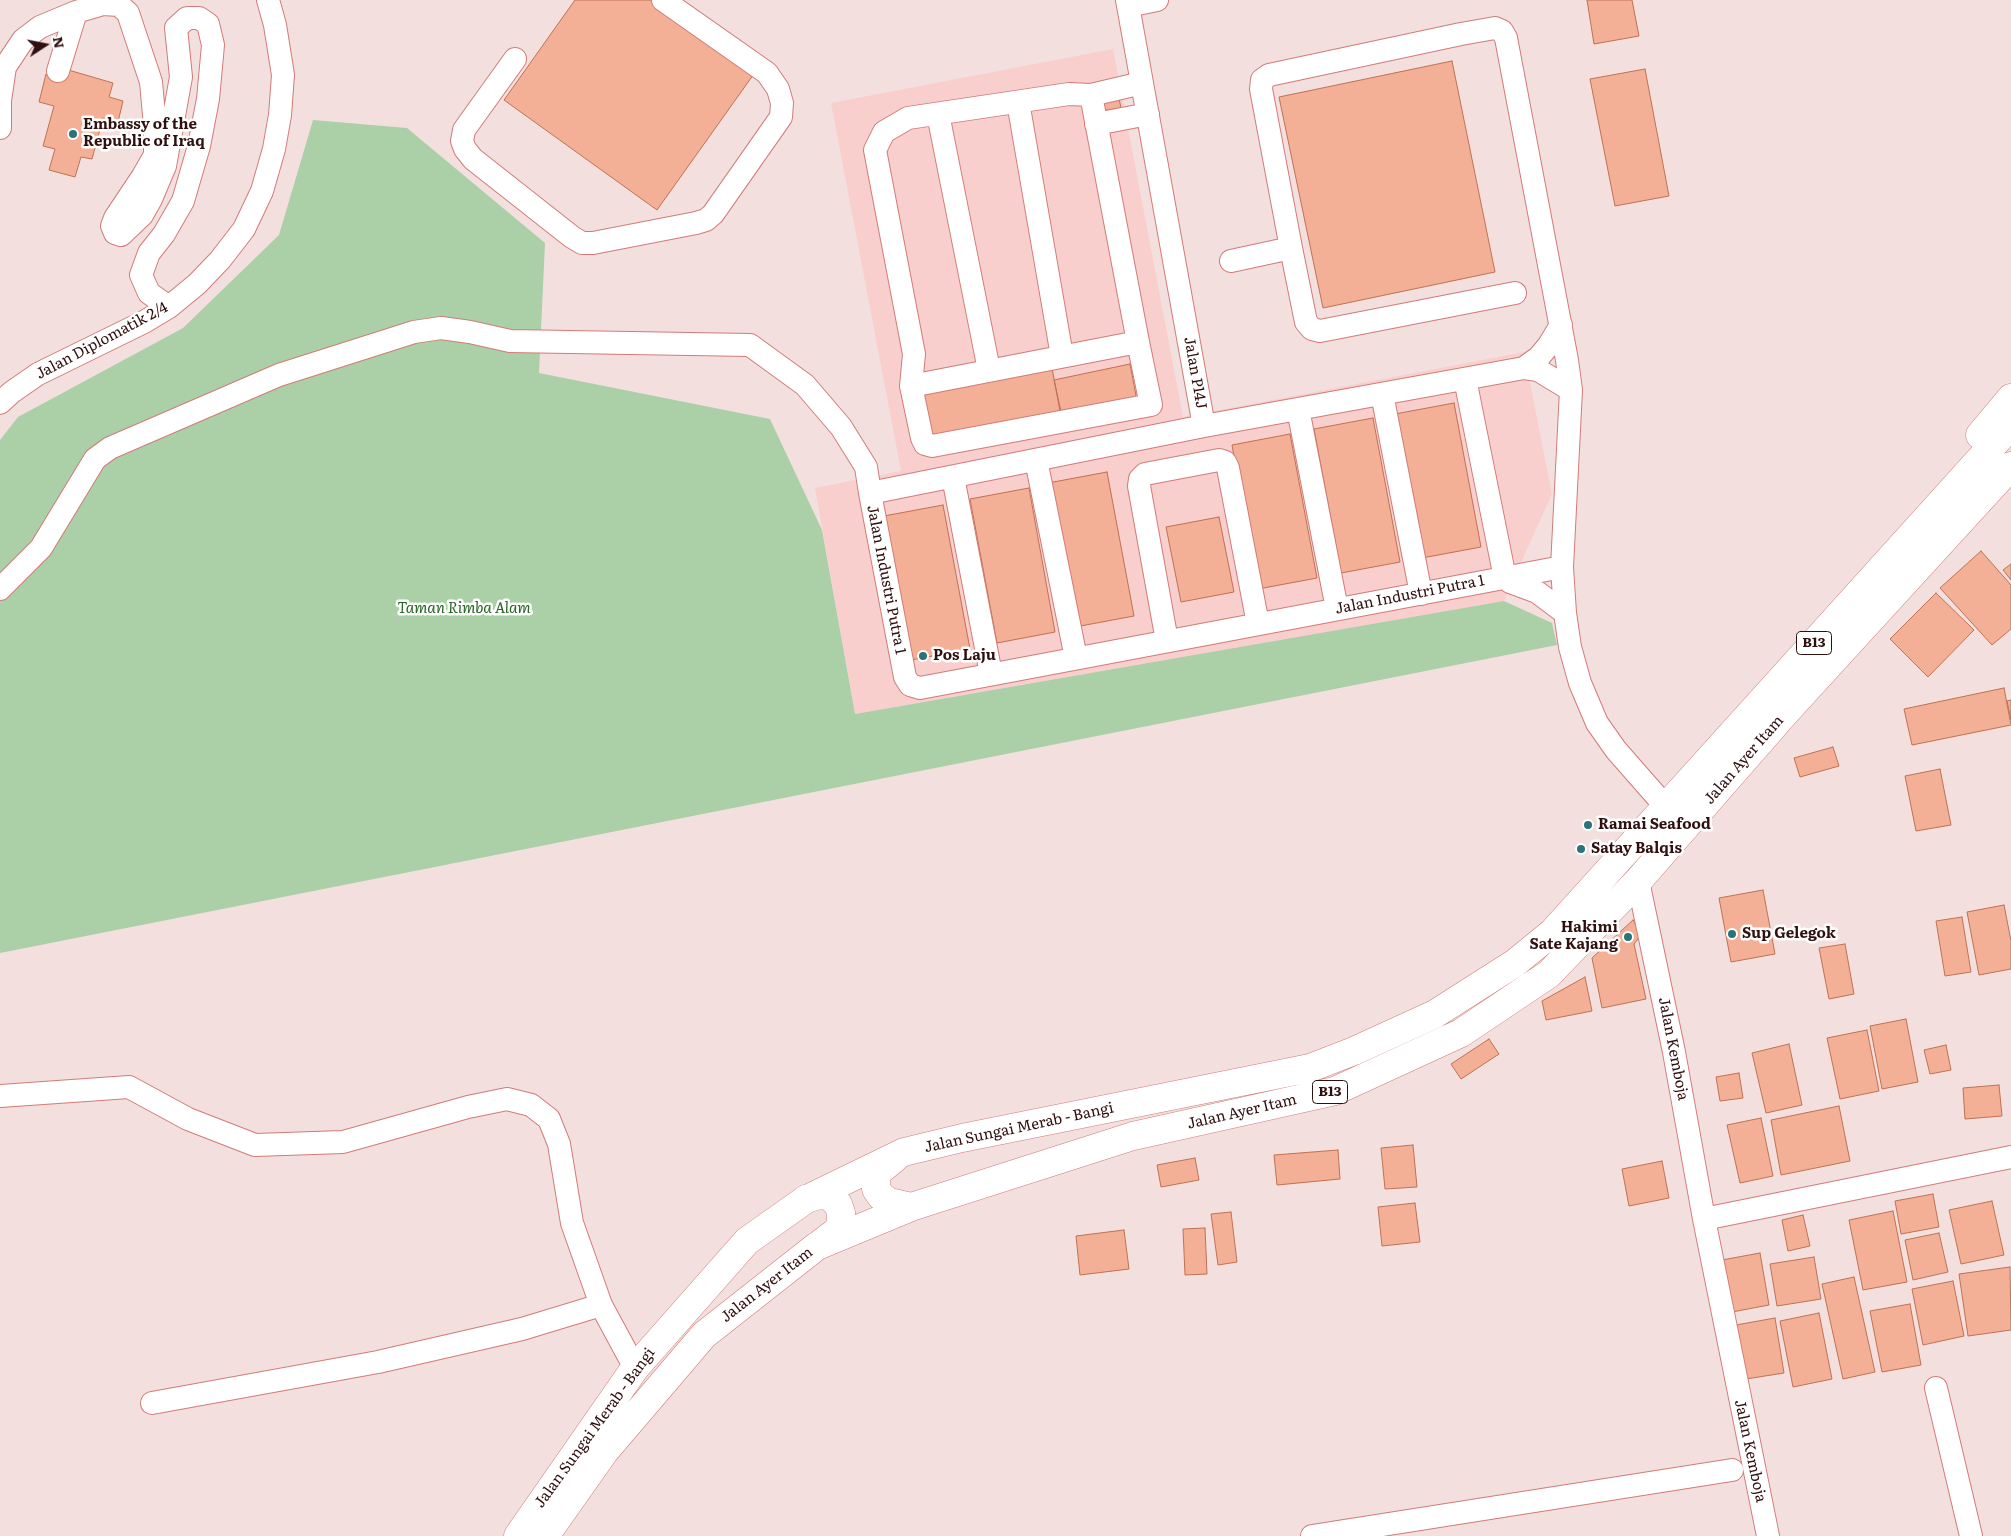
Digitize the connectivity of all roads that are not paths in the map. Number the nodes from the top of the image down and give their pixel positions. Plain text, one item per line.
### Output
1 (268, 0) edge
2 (663, 0) edge
3 (1157, 0) edge
4 (1127, 3) edge
5 (76, 12) junction
6 (515, 59) dead end
7 (58, 71) dead end
8 (1142, 83) junction
9 (1091, 95) junction
10 (1018, 102) junction
11 (938, 114) junction
12 (1148, 114) junction
13 (1096, 124) junction
14 (0, 128) edge
15 (1291, 248) junction
16 (1230, 261) dead end
17 (1515, 293) dead end
18 (169, 307) junction
19 (1560, 325) junction
20 (1138, 342) junction
21 (1062, 356) junction
22 (1524, 368) junction
23 (989, 370) junction
24 (1465, 379) junction
25 (911, 386) junction
26 (1571, 390) junction
27 (1382, 394) junction
28 (2011, 398) edge
29 (0, 403) edge
30 (1298, 410) junction
31 (2011, 425) edge
32 (1204, 426) junction
33 (1036, 460) junction
34 (2008, 470) edge
35 (953, 477) junction
36 (1952, 490) junction
37 (870, 493) junction
38 (1562, 567) junction
39 (1505, 578) junction
40 (0, 589) edge
41 (1421, 594) junction
42 (1336, 609) junction
43 (1566, 614) junction
44 (1258, 624) junction
45 (1167, 641) junction
46 (1076, 658) junction
47 (991, 674) junction
48 (1666, 806) junction
49 (1617, 861) joint
50 (1638, 881) junction
51 (0, 1096) edge
52 (904, 1152) junction
53 (2011, 1158) edge
54 (805, 1200) junction
55 (912, 1207) junction
56 (1704, 1219) junction
57 (816, 1246) junction
58 (601, 1305) junction
59 (635, 1368) junction
60 (1936, 1388) dead end
61 (152, 1404) dead end
62 (1732, 1470) dead end
63 (518, 1536) edge
64 (545, 1536) edge
65 (1312, 1536) edge
66 (1768, 1536) edge
67 (1971, 1536) edge

1 - 18 street, Jalan Diplomatik 2/4
2 - 6 street
3 - 4 street
4 - 8 street, Jalan P14J
5 - 7 street
5 - 14 street
5 - 18 street
8 - 9 street
8 - 12 street, Jalan P14J
9 - 10 street
9 - 13 street
10 - 11 street
10 - 21 street
11 - 23 street
11 - 25 street
12 - 13 street
12 - 32 street, Jalan P14J
13 - 20 street
15 - 16 street
15 - 17 street
15 - 19 street
18 - 29 street, Jalan Diplomatik 2/4
19 - 22 street, Jalan P14J
19 - 26 street
20 - 21 street
20 - 25 street
21 - 23 street
22 - 24 street, Jalan P14J
22 - 26 street, Jalan P14J
23 - 25 street
24 - 27 street, Jalan P14J
24 - 39 street
26 - 38 street
27 - 30 street, Jalan P14J
27 - 41 street
28 - 36 main road
30 - 32 street, Jalan P14J
30 - 42 street
31 - 36 main road, Jalan Ayer Itam / B13
32 - 33 street, Jalan Industri Putra 1
33 - 35 street, Jalan Industri Putra 1
33 - 46 street
34 - 50 main road, Jalan Ayer Itam / B13
35 - 37 street, Jalan Industri Putra 1
35 - 47 street
36 - 48 main road, Jalan Ayer Itam / B13
37 - 40 street
37 - 47 street, Jalan Industri Putra 1
38 - 39 street, Jalan Industri Putra 1
38 - 43 street
39 - 41 street, Jalan Industri Putra 1
39 - 43 street
41 - 42 street, Jalan Industri Putra 1
42 - 44 street, Jalan Industri Putra 1
43 - 48 street
44 - 45 street, Jalan Industri Putra 1
44 - 45 street
45 - 46 street, Jalan Industri Putra 1
46 - 47 street, Jalan Industri Putra 1
48 - 49 main road, Jalan Ayer Itam / B13
49 - 52 main road, Jalan Sungai Merab - Bangi / B13
50 - 55 main road, Jalan Ayer Itam / B13
50 - 56 street, Jalan Kemboja
51 - 58 street
52 - 54 main road, Jalan Sungai Merab - Bangi / B13
52 - 55 main road
53 - 56 street
54 - 57 main road
54 - 59 main road, Jalan Sungai Merab - Bangi / B13
55 - 57 main road, Jalan Ayer Itam / B13
56 - 66 street, Jalan Kemboja
57 - 64 main road, Jalan Ayer Itam / B13
58 - 59 street
58 - 61 street
59 - 63 main road, Jalan Sungai Merab - Bangi / B13
60 - 67 street
62 - 65 street

